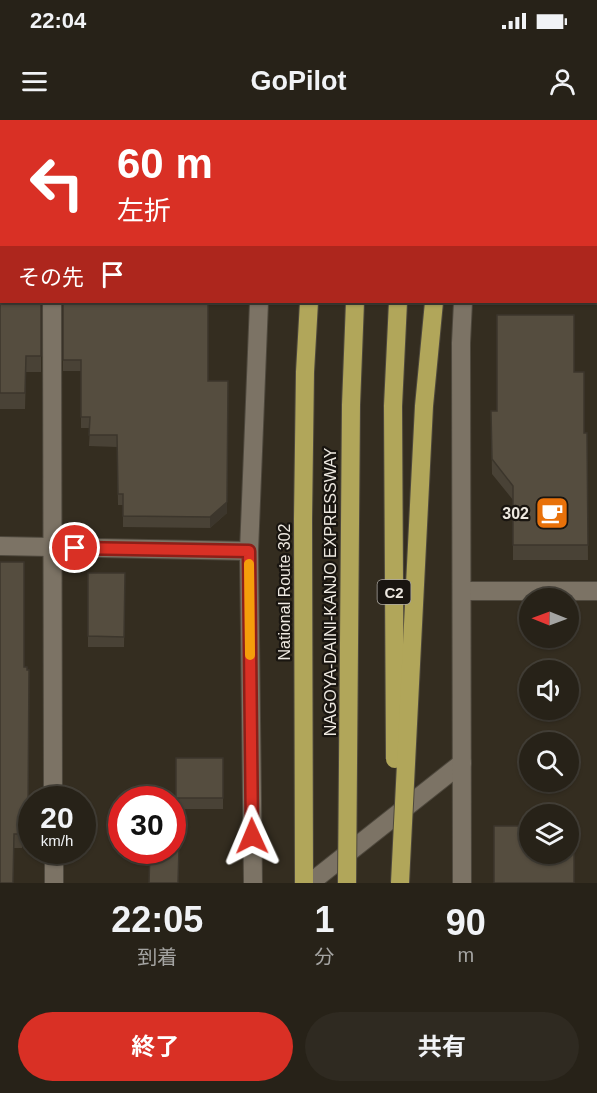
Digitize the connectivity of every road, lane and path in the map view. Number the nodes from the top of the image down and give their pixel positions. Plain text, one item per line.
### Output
1 (52, 303) edge
2 (259, 303) edge
3 (309, 303) edge
4 (356, 303) edge
5 (398, 303) edge
6 (434, 303) edge
7 (463, 303) edge
8 (0, 546) edge
9 (53, 547) junction
10 (249, 551) junction
11 (462, 591) junction
12 (597, 591) edge
13 (462, 764) junction
14 (53, 786) edge
15 (54, 864) edge
16 (54, 883) edge
17 (253, 883) edge
18 (304, 883) edge
19 (310, 883) edge
20 (347, 883) edge
21 (397, 883) edge
22 (462, 883) edge

1 - 9 street
2 - 10 street
3 - 18 highway, National Route 302
4 - 20 highway, NAGOYA-DAINI-KANJO EXPRESSWAY, bridge
5 - 21 highway, C2, bridge
6 - 21 highway, bridge
7 - 11 street
8 - 9 street
9 - 10 street
9 - 14 street
10 - 17 street
11 - 12 street
11 - 13 street
13 - 19 street
13 - 22 street
15 - 16 street

